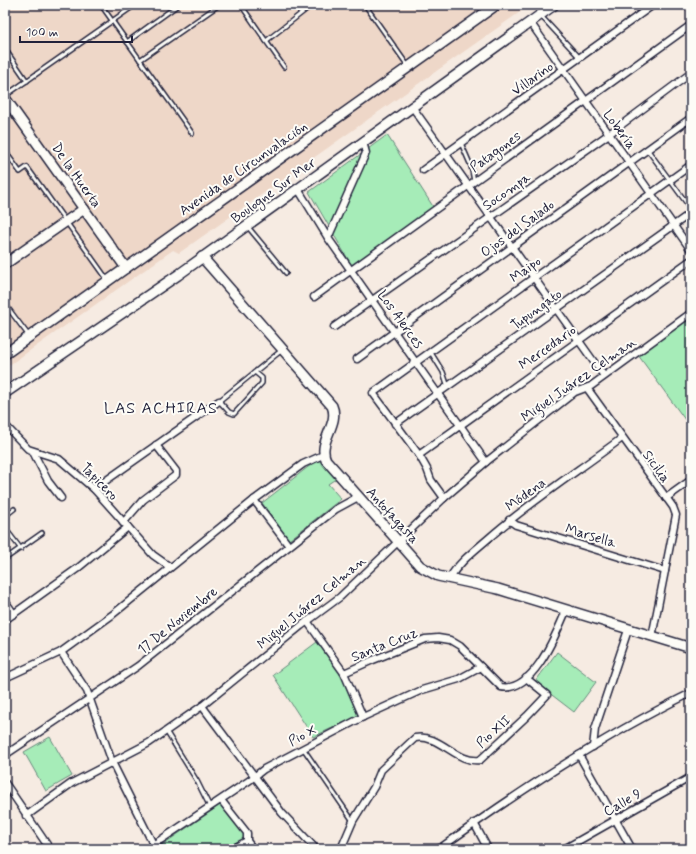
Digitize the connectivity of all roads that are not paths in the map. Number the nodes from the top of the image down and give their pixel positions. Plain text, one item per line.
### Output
1 (101, 5) edge
2 (135, 5) edge
3 (178, 5) edge
4 (219, 5) edge
5 (241, 5) edge
6 (312, 5) edge
7 (365, 5) edge
8 (554, 5) edge
9 (653, 5) edge
10 (493, 6) edge
11 (540, 15) junction
12 (112, 22) junction
13 (530, 22) junction
14 (691, 25) edge
15 (266, 41) junction
16 (127, 42) junction
17 (5, 49) edge
18 (580, 58) junction
19 (140, 60) junction
20 (284, 67) dead end
21 (409, 67) junction
22 (564, 70) junction
23 (691, 73) edge
24 (28, 80) junction
25 (5, 97) edge
26 (585, 101) junction
27 (413, 108) junction
28 (691, 118) edge
29 (192, 134) dead end
30 (609, 134) junction
31 (363, 142) junction
32 (461, 143) junction
33 (648, 149) junction
34 (5, 150) edge
35 (446, 154) junction
36 (630, 162) junction
37 (691, 165) edge
38 (423, 170) dead end
39 (670, 180) junction
40 (474, 181) junction
41 (468, 185) junction
42 (298, 189) junction
43 (652, 193) junction
44 (84, 209) junction
45 (691, 209) edge
46 (691, 213) edge
47 (489, 218) junction
48 (66, 221) junction
49 (247, 225) junction
50 (674, 225) junction
51 (328, 238) junction
52 (511, 246) junction
53 (691, 250) edge
54 (202, 258) junction
55 (691, 260) edge
56 (5, 264) edge
57 (126, 268) junction
58 (351, 271) junction
59 (286, 273) dead end
60 (534, 277) junction
61 (108, 281) junction
62 (314, 297) dead end
63 (371, 299) junction
64 (5, 304) edge
65 (555, 310) junction
66 (691, 313) edge
67 (334, 327) dead end
68 (394, 331) junction
69 (29, 337) junction
70 (578, 340) junction
71 (282, 350) junction
72 (430, 351) junction
73 (5, 354) edge
74 (357, 359) dead end
75 (416, 361) junction
76 (256, 373) junction
77 (604, 376) junction
78 (448, 387) junction
79 (588, 388) junction
80 (5, 393) edge
81 (439, 393) junction
82 (219, 401) junction
83 (395, 424) junction
84 (460, 424) junction
85 (5, 425) edge
86 (622, 438) junction
87 (156, 445) junction
88 (33, 452) junction
89 (418, 455) junction
90 (323, 456) junction
91 (486, 462) junction
92 (691, 480) edge
93 (94, 489) junction
94 (358, 497) junction
95 (61, 498) dead end
96 (444, 498) junction
97 (666, 498) junction
98 (254, 500) junction
99 (14, 509) dead end
100 (5, 516) edge
101 (509, 520) junction
102 (125, 525) junction
103 (5, 528) edge
104 (42, 533) dead end
105 (398, 541) junction
106 (288, 546) junction
107 (21, 550) junction
108 (5, 559) edge
109 (170, 567) junction
110 (665, 571) junction
111 (449, 579) junction
112 (5, 602) edge
113 (566, 611) junction
114 (14, 614) junction
115 (5, 620) edge
116 (307, 622) junction
117 (628, 630) junction
118 (652, 637) junction
119 (691, 648) edge
120 (62, 652) junction
121 (481, 667) junction
122 (344, 673) junction
123 (5, 678) edge
124 (526, 678) junction
125 (691, 693) edge
126 (91, 699) junction
127 (202, 706) junction
128 (363, 717) junction
129 (166, 731) junction
130 (593, 747) junction
131 (303, 748) junction
132 (5, 755) edge
133 (579, 756) junction
134 (112, 762) junction
135 (255, 776) junction
136 (691, 777) edge
137 (5, 783) edge
138 (221, 800) junction
139 (210, 807) junction
140 (26, 816) junction
141 (615, 820) junction
142 (353, 821) junction
143 (474, 823) junction
144 (247, 841) junction
145 (153, 844) junction
146 (50, 849) edge
147 (146, 849) edge
148 (232, 849) edge
149 (253, 849) edge
150 (316, 849) edge
151 (341, 849) edge
152 (439, 849) edge
153 (488, 849) edge
154 (564, 849) edge
155 (632, 849) edge

1 - 12 lane
2 - 12 lane
3 - 16 lane
4 - 19 lane
5 - 15 lane
6 - 15 lane
7 - 21 lane
8 - 11 street, Boulogne Sur Mer
9 - 18 street, Villarino
10 - 21 street, Avenida de Circunvalación
11 - 13 street, Boulogne Sur Mer
11 - 18 lane
12 - 16 lane
12 - 24 lane
13 - 22 street, Lobería
13 - 27 street, Boulogne Sur Mer
14 - 26 street, Patagones
15 - 20 lane
16 - 19 lane
17 - 24 lane
18 - 22 street, Villarino
19 - 29 lane
21 - 57 street, Avenida de Circunvalación
22 - 26 street, Lobería
22 - 32 street, Villarino
23 - 30 street, Socompa
24 - 25 lane
25 - 44 street, De la Huerta
26 - 30 street, Lobería
26 - 40 street, Patagones
27 - 31 street, Boulogne Sur Mer
27 - 35 street
28 - 33 street, Ojos del Salado
30 - 36 street, Lobería
30 - 47 street, Socompa
31 - 42 street, Boulogne Sur Mer
31 - 51 street
32 - 35 street, Villarino
32 - 40 lane
33 - 36 street, Ojos del Salado
33 - 39 lane
34 - 48 lane
35 - 38 street, Villarino
35 - 41 street
36 - 43 street, Lobería
36 - 52 street, Ojos del Salado
37 - 39 street, Maipo
39 - 43 street, Maipo
39 - 45 lane
40 - 41 street, Patagones
41 - 47 street
41 - 58 street, Patagones
42 - 49 street, Boulogne Sur Mer
42 - 51 street, Los Alerces
43 - 50 street, Lobería
43 - 60 street, Maipo
44 - 48 street
44 - 57 street, De la Huerta
46 - 50 street, Tupungato
47 - 52 street
47 - 63 street, Socompa
48 - 56 street
48 - 61 lane
49 - 54 street, Boulogne Sur Mer
49 - 59 lane
50 - 53 street, Lobería
50 - 65 street, Tupungato
51 - 58 street, Los Alerces
52 - 60 street
52 - 68 street, Ojos del Salado
54 - 71 street
54 - 80 street, Boulogne Sur Mer
55 - 70 street, Mercedario
57 - 61 street, Avenida de Circunvalación
58 - 62 street, Patagones
58 - 63 street, Los Alerces
60 - 65 street
60 - 72 street, Maipo
61 - 69 street, Avenida de Circunvalación
63 - 67 street, Socompa
63 - 68 street, Los Alerces
64 - 69 lane
65 - 70 street
65 - 78 street, Tupungato
66 - 77 street, Miguel Juárez Celman
68 - 74 street, Ojos del Salado
68 - 75 street, Los Alerces
69 - 73 street, Avenida de Circunvalación
70 - 77 street
70 - 84 street, Mercedario
71 - 76 lane
71 - 90 street
72 - 75 street, Maipo
72 - 78 lane
75 - 81 street, Los Alerces
75 - 83 street, Maipo
76 - 82 lane
76 - 82 lane
77 - 79 street, Miguel Juárez Celman
78 - 81 street, Tupungato
79 - 86 street, Sicilia
79 - 91 street, Miguel Juárez Celman
81 - 83 street, Tupungato
81 - 84 street, Los Alerces
82 - 87 street
83 - 89 street
84 - 89 street, Mercedario
84 - 91 street, Los Alerces
85 - 88 street, Tapicero
86 - 97 street, Sicilia
86 - 101 street, Módena
87 - 93 street
87 - 102 street
88 - 93 street, Tapicero
88 - 95 street
89 - 96 street
90 - 94 street, Antofagasta
90 - 98 street
91 - 96 street, Miguel Juárez Celman
92 - 97 street
93 - 102 street, Tapicero
94 - 105 street, Antofagasta
94 - 106 street, 17 De Noviembre
96 - 105 street, Miguel Juárez Celman
97 - 110 street, Sicilia
98 - 106 street
98 - 109 street
99 - 100 lane
101 - 110 street, Marsella
101 - 111 street, Módena
102 - 109 street, Tapicero
102 - 114 street
103 - 107 lane
104 - 107 lane
105 - 111 street, Antofagasta
105 - 116 street, Miguel Juárez Celman
106 - 126 street, 17 De Noviembre
107 - 108 lane
109 - 120 street
110 - 118 street, Sicilia
111 - 113 street, Antofagasta
112 - 114 street
113 - 117 street, Antofagasta
113 - 124 street, Santa Cruz
114 - 115 street
116 - 122 street
116 - 127 street, Miguel Juárez Celman
117 - 118 street, Antofagasta
117 - 130 street
118 - 119 street, Antofagasta
120 - 123 street
120 - 126 street
121 - 122 street, Santa Cruz
121 - 124 street, Santa Cruz
121 - 128 street, Pio X
122 - 128 street
124 - 142 street, Pio XII
125 - 130 street
126 - 132 street, 17 De Noviembre
126 - 134 street
127 - 129 street, Miguel Juárez Celman
127 - 135 street
128 - 131 street, Pio X
129 - 134 street, Miguel Juárez Celman
129 - 139 lane
130 - 133 street
131 - 135 street, Pio X
131 - 142 lane
133 - 141 street
133 - 143 street
134 - 140 street, Miguel Juárez Celman
134 - 145 street
135 - 138 street, Pio X
135 - 150 street
136 - 141 street, Calle 9
137 - 140 street
138 - 139 street, Pio X
138 - 144 street
139 - 145 street, Pio X
140 - 146 street
141 - 154 street, Calle 9
141 - 155 street
142 - 151 street, Pio XII
143 - 152 street
143 - 153 street
144 - 148 street
144 - 149 street
145 - 147 street, Pio X

